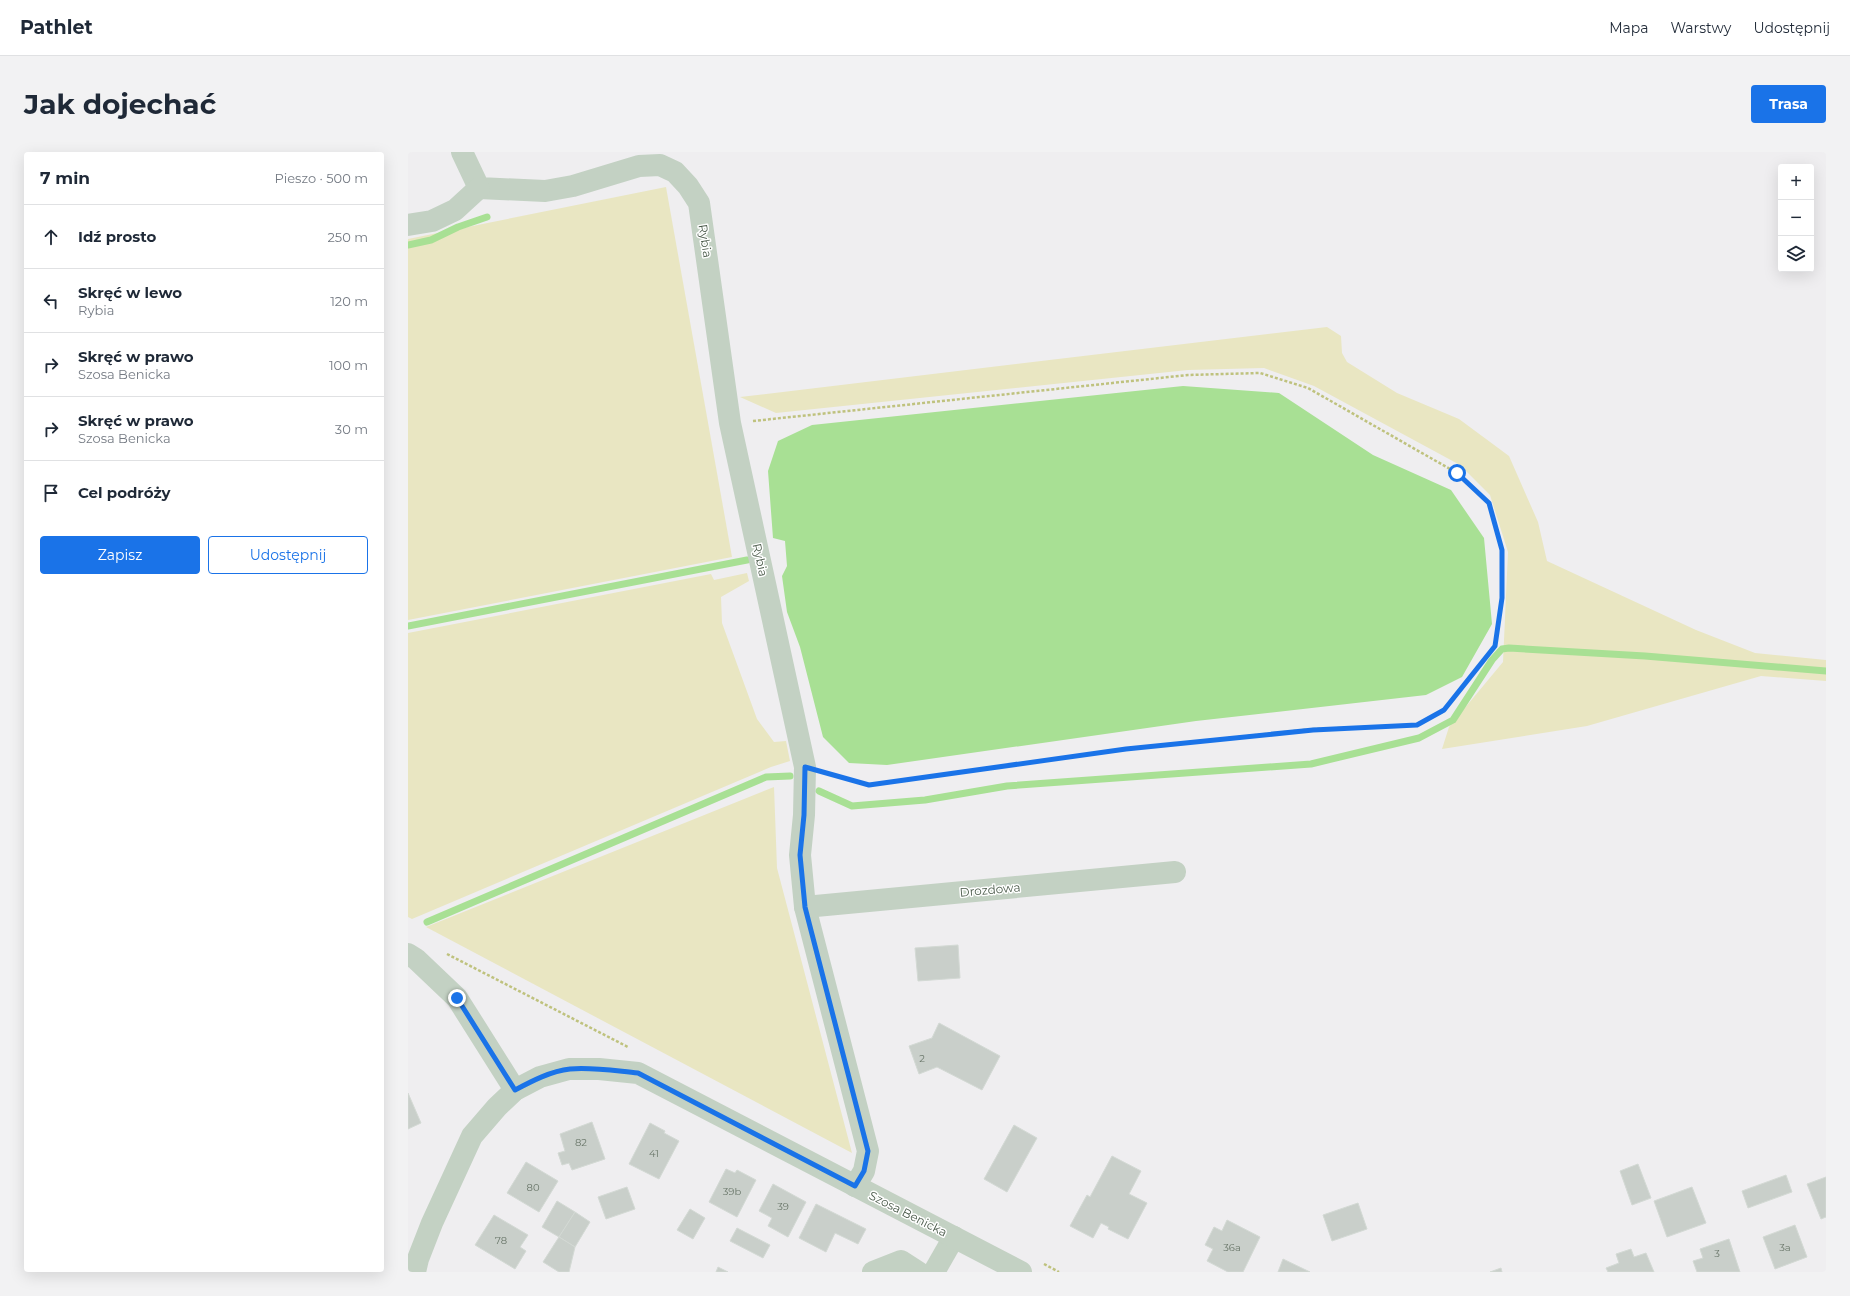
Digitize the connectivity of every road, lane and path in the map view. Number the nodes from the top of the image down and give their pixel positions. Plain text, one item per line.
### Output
1 (462, 152) edge
2 (479, 188) junction
3 (408, 225) edge
4 (730, 424) junction
5 (805, 767) junction
6 (1174, 872) dead end
7 (805, 907) junction
8 (408, 954) edge
9 (515, 1090) junction
10 (855, 1186) junction
11 (954, 1237) junction
12 (415, 1272) edge
13 (874, 1272) edge
14 (918, 1272) edge
15 (934, 1272) edge
16 (1021, 1272) edge

1 - 2 street
2 - 3 street
2 - 4 street, Rybia
4 - 5 street, Rybia
4 - 5 path
5 - 7 street, Rybia
6 - 7 street, Drozdowa
7 - 10 street, Rybia
8 - 9 street
9 - 10 street, Szosa Benicka
9 - 12 street, Szosa Benicka
10 - 11 street, Szosa Benicka
11 - 15 street
11 - 16 street, Szosa Benicka
13 - 14 street

